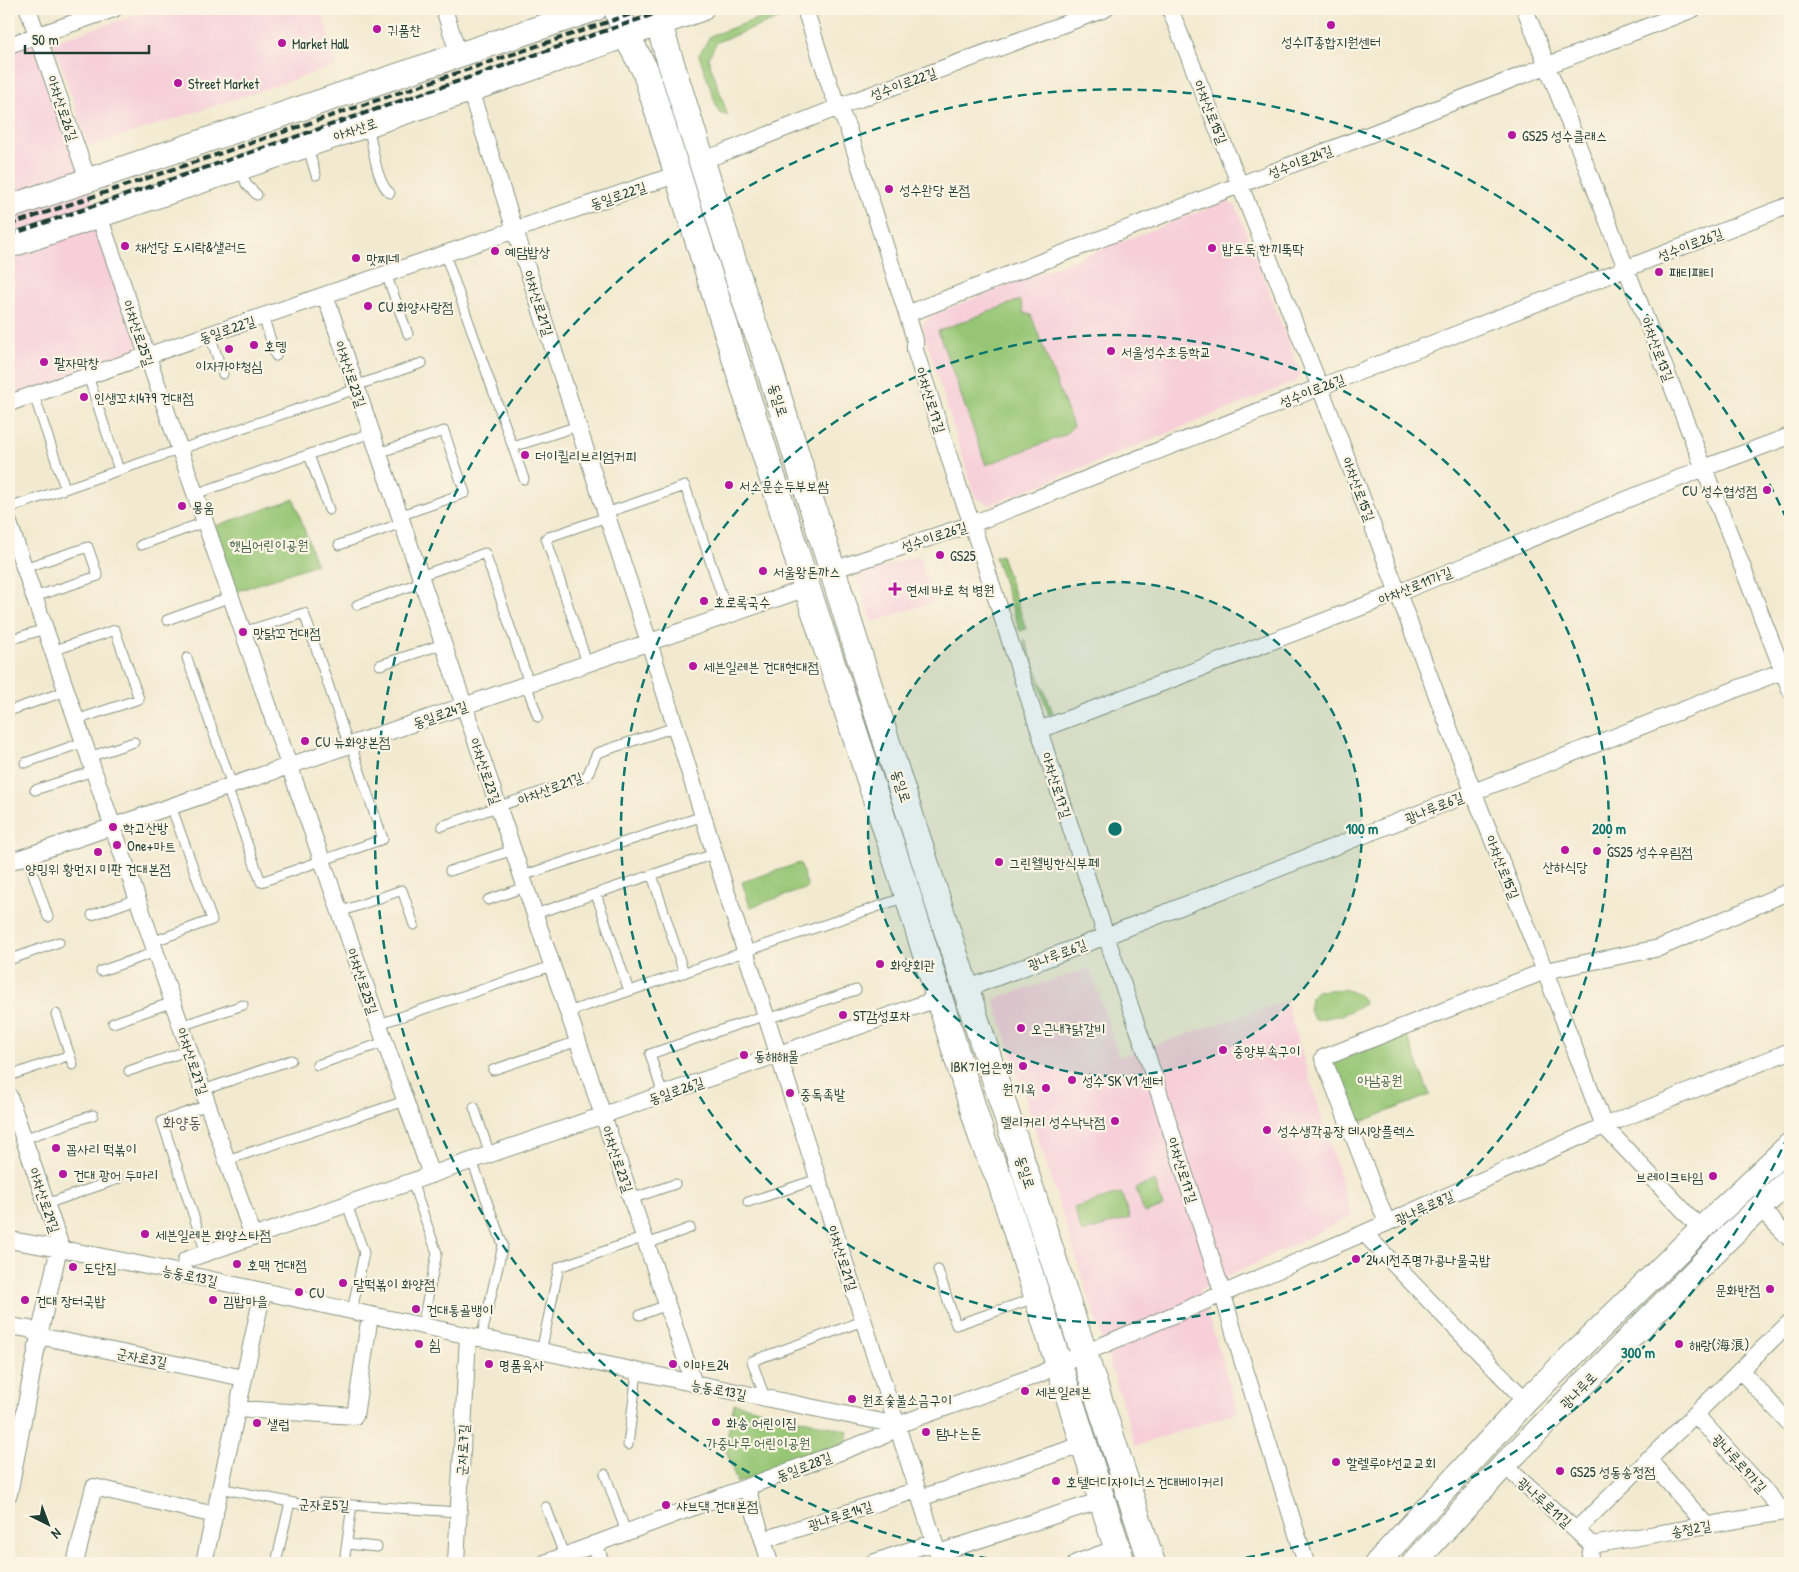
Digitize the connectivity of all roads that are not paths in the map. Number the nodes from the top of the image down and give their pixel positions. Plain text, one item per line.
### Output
1 (28, 9) edge
2 (114, 9) edge
3 (444, 9) edge
4 (595, 9) edge
5 (617, 9) edge
6 (701, 9) edge
7 (805, 9) edge
8 (1106, 9) edge
9 (1170, 9) edge
10 (1525, 9) edge
11 (1693, 9) edge
12 (657, 16) edge
13 (37, 35) junction
14 (626, 35) junction
15 (9, 45) edge
16 (459, 56) junction
17 (1548, 66) junction
18 (470, 90) junction
19 (839, 107) junction
20 (368, 124) junction
21 (663, 128) junction
22 (306, 145) junction
23 (699, 154) junction
24 (241, 167) junction
25 (678, 174) junction
26 (316, 175) dead end
27 (88, 180) junction
28 (1240, 184) junction
29 (390, 193) dead end
30 (257, 194) dead end
31 (1790, 206) edge
32 (9, 207) edge
33 (99, 216) junction
34 (516, 230) junction
35 (9, 246) edge
36 (445, 254) junction
37 (1626, 268) junction
38 (386, 274) junction
39 (325, 295) junction
40 (907, 314) junction
41 (263, 316) junction
42 (408, 334) dead end
43 (210, 335) junction
44 (147, 356) junction
45 (276, 356) dead end
46 (422, 363) dead end
47 (223, 374) dead end
48 (88, 376) junction
49 (356, 387) junction
50 (1320, 387) junction
51 (34, 395) junction
52 (9, 403) edge
53 (578, 426) junction
54 (371, 433) junction
55 (1790, 436) edge
56 (513, 447) junction
57 (179, 449) junction
58 (378, 453) junction
59 (309, 455) junction
60 (1704, 468) junction
61 (119, 470) junction
62 (524, 478) dead end
63 (65, 488) junction
64 (195, 494) junction
65 (778, 496) junction
66 (9, 508) edge
67 (329, 510) dead end
68 (606, 515) junction
69 (401, 519) junction
70 (204, 522) junction
71 (9, 523) edge
72 (972, 524) junction
73 (821, 535) junction
74 (141, 544) dead end
75 (339, 545) dead end
76 (24, 568) junction
77 (832, 570) junction
78 (421, 579) junction
79 (807, 588) junction
80 (1398, 593) junction
81 (34, 597) junction
82 (231, 597) junction
83 (357, 605) dead end
84 (728, 614) junction
85 (167, 620) dead end
86 (45, 629) junction
87 (243, 632) junction
88 (9, 640) edge
89 (649, 642) junction
90 (443, 644) junction
91 (52, 651) junction
92 (187, 658) dead end
93 (588, 663) junction
94 (380, 665) dead end
95 (1787, 669) edge
96 (528, 684) junction
97 (1790, 689) edge
98 (66, 692) junction
99 (464, 706) junction
100 (9, 711) edge
101 (538, 717) dead end
102 (76, 720) junction
103 (675, 727) junction
104 (1039, 730) junction
105 (134, 742) dead end
106 (350, 745) junction
107 (89, 757) junction
108 (25, 763) dead end
109 (289, 766) junction
110 (230, 786) junction
111 (35, 790) dead end
112 (1473, 791) junction
113 (171, 806) junction
114 (498, 807) junction
115 (703, 816) junction
116 (442, 826) dead end
117 (113, 827) junction
118 (513, 850) junction
119 (714, 854) junction
120 (27, 856) junction
121 (322, 860) junction
122 (9, 862) edge
123 (450, 871) dead end
124 (652, 875) junction
125 (524, 882) junction
126 (1790, 892) edge
127 (596, 894) junction
128 (908, 896) junction
129 (138, 899) junction
130 (488, 900) dead end
131 (340, 912) junction
132 (535, 914) junction
133 (92, 915) dead end
134 (48, 918) dead end
135 (414, 925) dead end
136 (1106, 936) junction
137 (59, 942) dead end
138 (154, 947) junction
139 (746, 952) junction
140 (9, 960) edge
141 (552, 966) junction
142 (101, 971) dead end
143 (1545, 971) junction
144 (684, 973) junction
145 (966, 989) junction
146 (856, 990) dead end
147 (629, 991) junction
148 (940, 998) junction
149 (173, 1002) junction
150 (243, 1005) dead end
151 (568, 1012) junction
152 (56, 1014) dead end
153 (766, 1017) junction
154 (113, 1023) dead end
155 (379, 1024) junction
156 (948, 1025) junction
157 (181, 1026) junction
158 (578, 1041) junction
159 (385, 1042) junction
160 (189, 1050) junction
161 (1790, 1051) edge
162 (70, 1055) junction
163 (778, 1055) junction
164 (290, 1060) dead end
165 (73, 1065) dead end
166 (317, 1065) dead end
167 (493, 1070) dead end
168 (129, 1071) dead end
169 (9, 1076) edge
170 (663, 1095) junction
171 (9, 1096) edge
172 (205, 1098) junction
173 (405, 1101) junction
174 (474, 1107) dead end
175 (93, 1115) dead end
176 (603, 1116) junction
177 (1604, 1126) junction
178 (24, 1139) junction
179 (1790, 1145) edge
180 (490, 1155) junction
181 (227, 1160) junction
182 (472, 1161) junction
183 (431, 1175) junction
184 (118, 1179) dead end
185 (818, 1179) junction
186 (1790, 1179) edge
187 (412, 1182) junction
188 (675, 1184) dead end
189 (631, 1199) junction
190 (748, 1202) dead end
191 (46, 1204) junction
192 (347, 1204) junction
193 (1760, 1208) junction
194 (1387, 1224) junction
195 (690, 1228) dead end
196 (1701, 1229) junction
197 (1364, 1233) junction
198 (253, 1237) junction
199 (9, 1240) edge
200 (646, 1240) junction
201 (1790, 1240) edge
202 (59, 1248) junction
203 (206, 1253) junction
204 (938, 1270) dead end
205 (183, 1273) junction
206 (263, 1291) junction
207 (1037, 1294) junction
208 (1223, 1294) junction
209 (668, 1305) junction
210 (1069, 1305) junction
211 (352, 1311) junction
212 (370, 1315) junction
213 (640, 1315) dead end
214 (864, 1321) junction
215 (9, 1326) edge
216 (422, 1326) junction
217 (1788, 1328) edge
218 (39, 1336) junction
219 (475, 1338) junction
220 (541, 1352) junction
221 (1085, 1353) junction
222 (1059, 1364) junction
223 (1740, 1370) junction
224 (637, 1372) junction
225 (244, 1378) junction
226 (694, 1384) junction
227 (765, 1398) junction
228 (1526, 1401) junction
229 (238, 1409) junction
230 (1696, 1414) junction
231 (1790, 1424) edge
232 (897, 1425) junction
233 (1085, 1444) junction
234 (628, 1445) dead end
235 (1484, 1445) junction
236 (1648, 1459) junction
237 (1504, 1465) junction
238 (605, 1474) dead end
239 (220, 1488) junction
240 (747, 1488) junction
241 (9, 1494) edge
242 (919, 1494) junction
243 (1102, 1500) junction
244 (290, 1502) junction
245 (352, 1505) junction
246 (546, 1507) dead end
247 (458, 1512) junction
248 (1787, 1512) edge
249 (215, 1515) junction
250 (1707, 1526) junction
251 (1576, 1530) junction
252 (626, 1532) junction
253 (763, 1540) junction
254 (346, 1544) junction
255 (594, 1544) junction
256 (1592, 1545) junction
257 (377, 1547) dead end
258 (938, 1553) edge
259 (564, 1556) junction
260 (1120, 1556) edge
261 (75, 1563) edge
262 (204, 1563) edge
263 (276, 1563) edge
264 (344, 1563) edge
265 (456, 1563) edge
266 (545, 1563) edge
267 (601, 1563) edge
268 (770, 1563) edge
269 (872, 1563) edge
270 (1076, 1563) edge
271 (1152, 1563) edge
272 (1306, 1563) edge
273 (1377, 1563) edge
274 (1414, 1563) edge
275 (1588, 1563) edge

1 - 13 street, 아차산로26길
2 - 13 street
3 - 16 street
4 - 16 main road
5 - 14 main road, 동일로
6 - 12 main road, 아차산로
7 - 19 street, 아차산로17길
8 - 19 street, 성수이로22길
9 - 28 street, 아차산로15길
10 - 17 street, 아차산로13길
11 - 17 street, 성수이로24길
12 - 14 main road, 아차산로
12 - 23 main road, 동일로
13 - 15 street
13 - 27 street, 아차산로26길
14 - 18 main road, 아차산로
14 - 21 main road, 동일로
16 - 27 main road
17 - 28 street, 성수이로24길
17 - 37 street, 아차산로13길
18 - 20 main road, 아차산로
18 - 34 street, 아차산로21길
19 - 23 street, 성수이로22길
19 - 40 street, 아차산로17길
20 - 22 main road, 아차산로
20 - 29 lane
21 - 23 main road
21 - 25 main road, 동일로
22 - 24 main road, 아차산로
22 - 26 lane
23 - 73 main road, 동일로
24 - 30 lane
24 - 33 main road, 아차산로
25 - 34 street, 동일로22길
25 - 65 main road, 동일로
27 - 32 main road
28 - 40 street, 성수이로24길
28 - 50 street, 아차산로15길
31 - 37 street, 성수이로26길
33 - 35 main road, 아차산로
33 - 44 street, 아차산로25길
34 - 36 street, 동일로22길
34 - 53 street, 아차산로21길
36 - 38 street, 동일로22길
36 - 56 lane
37 - 50 street, 성수이로26길
37 - 60 street, 아차산로13길
38 - 39 street, 동일로22길
38 - 42 lane
39 - 41 street, 동일로22길
39 - 49 street, 아차산로23길
40 - 72 street, 아차산로17길
41 - 43 street, 동일로22길
41 - 45 lane
43 - 44 street, 동일로22길
43 - 47 lane
44 - 48 street, 동일로22길
44 - 57 street, 아차산로25길
46 - 49 lane
48 - 51 street, 동일로22길
48 - 61 lane
49 - 54 street, 아차산로23길
49 - 57 lane
50 - 72 street, 성수이로26길
50 - 80 street, 아차산로15길
51 - 52 street, 동일로22길
51 - 63 lane
53 - 56 lane
53 - 68 street, 아차산로21길
54 - 58 street, 아차산로23길
54 - 59 lane
55 - 60 street, 아차산로11가길
56 - 62 lane
57 - 61 lane
57 - 64 street, 아차산로25길
58 - 69 street, 아차산로23길
58 - 69 lane
59 - 64 lane
59 - 67 lane
60 - 80 street, 아차산로11가길
60 - 95 street, 아차산로13길
61 - 63 lane
63 - 66 lane
64 - 70 street, 아차산로25길
65 - 73 main road
65 - 79 main road, 동일로
68 - 84 lane
68 - 89 street, 아차산로21길
68 - 93 lane
69 - 75 lane
69 - 78 street, 아차산로23길
70 - 74 lane
70 - 82 street, 아차산로25길
71 - 76 street, 아차산로27길
72 - 77 street, 성수이로26길
72 - 104 street, 아차산로17길
73 - 77 main road, 동일로
76 - 81 street, 아차산로27길
76 - 81 lane
77 - 145 main road, 동일로
78 - 83 lane
78 - 90 street, 아차산로23길
78 - 96 lane
79 - 84 street, 동일로24길
79 - 128 main road, 동일로
80 - 104 street, 아차산로11가길
80 - 112 street, 아차산로15길
81 - 86 street, 아차산로27길
82 - 85 lane
82 - 87 street, 아차산로25길
84 - 89 street, 동일로24길
86 - 88 lane
86 - 91 street, 아차산로27길
87 - 106 lane
87 - 109 street, 아차산로25길
89 - 93 street, 동일로24길
89 - 103 street, 아차산로21길
90 - 94 lane
90 - 99 street, 아차산로23길
91 - 98 street, 아차산로27길
91 - 102 lane
92 - 110 lane
93 - 96 street, 동일로24길
95 - 97 street, 아차산로13길
95 - 112 street, 광나루로6길
96 - 99 street, 동일로24길
96 - 101 lane
98 - 100 lane
98 - 102 street, 아차산로27길
99 - 106 street, 동일로24길
99 - 114 street, 아차산로23길
102 - 107 street, 아차산로27길
103 - 114 lane, 아차산로21길
103 - 115 street, 아차산로21길
104 - 136 street, 아차산로17길
105 - 107 lane
106 - 109 street, 동일로24길
106 - 121 lane
107 - 108 lane
107 - 111 lane
107 - 117 street, 아차산로27길
109 - 110 street, 동일로24길
109 - 121 street, 아차산로25길
110 - 113 street, 동일로24길
110 - 121 lane
112 - 136 street, 광나루로6길
112 - 143 street, 아차산로15길
113 - 117 street, 동일로24길
113 - 138 lane
114 - 116 lane, 아차산로21길
114 - 118 street, 아차산로23길
115 - 119 street, 아차산로21길
115 - 125 lane
117 - 120 street, 동일로24길
117 - 129 street, 아차산로27길
118 - 123 lane
118 - 125 street, 아차산로23길
119 - 124 lane
119 - 139 street, 아차산로21길
120 - 122 street, 동일로24길
120 - 134 lane
121 - 131 street, 아차산로25길
124 - 127 lane
124 - 144 lane
125 - 130 lane
125 - 132 street, 아차산로23길
126 - 143 street
127 - 132 lane
127 - 147 lane
128 - 139 lane
128 - 148 main road, 동일로
129 - 133 lane
129 - 138 street, 아차산로27길
131 - 135 lane
131 - 155 street, 아차산로25길
132 - 141 street, 아차산로23길
136 - 145 street, 광나루로6길
136 - 208 street, 아차산로17길
137 - 140 lane
138 - 142 lane
138 - 149 street, 아차산로27길
139 - 144 lane
139 - 153 street, 아차산로21길
141 - 151 street, 아차산로23길
141 - 155 lane
143 - 177 street, 아차산로15길
143 - 194 street
144 - 147 lane
145 - 156 main road
145 - 210 main road, 동일로
146 - 153 lane
147 - 151 lane
148 - 156 main road, 동일로
148 - 163 street, 동일로26길
149 - 154 lane
149 - 157 street, 아차산로27길
150 - 157 lane
151 - 158 street, 아차산로23길
152 - 162 lane
153 - 163 street, 아차산로21길
153 - 170 lane
155 - 159 street, 아차산로25길
156 - 207 main road, 동일로
157 - 160 street, 아차산로27길
158 - 167 lane
158 - 176 street, 아차산로23길
159 - 166 lane
159 - 173 street, 아차산로25길
160 - 168 lane
160 - 172 street, 아차산로27길
161 - 177 street, 광나루로8길
162 - 165 lane
162 - 169 lane
163 - 170 street, 동일로26길
163 - 185 street, 아차산로21길
164 - 172 lane
170 - 176 street, 동일로26길
171 - 178 street, 아차산로29길
172 - 181 street, 아차산로27길
172 - 203 lane
173 - 181 lane
173 - 183 street, 아차산로25길
174 - 180 lane
175 - 178 lane
176 - 180 street, 동일로26길
176 - 189 street, 아차산로23길
177 - 194 street, 광나루로8길
177 - 196 street, 아차산로15길
178 - 191 street, 아차산로29길
179 - 196 main road, 광나루로
180 - 182 street, 동일로26길
181 - 198 street, 아차산로27길
182 - 183 street, 동일로26길
182 - 219 lane
183 - 187 street, 동일로26길
184 - 191 lane
185 - 190 lane
185 - 214 street, 아차산로21길
186 - 193 main road, 광나루로
187 - 192 street, 동일로26길
187 - 216 lane
188 - 189 lane
189 - 200 street, 아차산로23길
191 - 202 street, 아차산로29길
192 - 198 street, 동일로26길
192 - 211 lane
193 - 201 street
193 - 237 main road, 광나루로
194 - 197 street, 광나루로8길
195 - 200 lane
196 - 228 main road, 광나루로
197 - 208 street, 광나루로8길
197 - 228 street
198 - 203 street, 동일로26길
199 - 202 street, 능동로13길
200 - 209 street, 아차산로23길
200 - 220 lane
202 - 205 street, 능동로13길
202 - 218 street
203 - 205 street, 동일로26길
204 - 207 lane
205 - 206 street, 능동로13길
206 - 211 street, 능동로13길
206 - 225 street
207 - 210 main road
207 - 222 main road, 동일로
208 - 221 street, 광나루로8길
208 - 272 street, 아차산로17길
209 - 213 lane
209 - 226 street, 아차산로23길
210 - 221 main road, 동일로
211 - 212 street, 능동로13길
212 - 216 street, 능동로13길
212 - 229 street
214 - 227 lane
214 - 232 street, 아차산로21길
215 - 218 street, 군자로3길
216 - 219 street, 능동로13길
217 - 223 street
218 - 225 street, 군자로3길
218 - 241 street
219 - 220 street, 능동로13길
219 - 247 street, 군자로7길
220 - 224 street, 능동로13길
221 - 222 street, 광나루로8길
221 - 271 main road, 동일로
222 - 232 street, 동일로28길
222 - 233 main road, 동일로
223 - 230 street
223 - 231 street
224 - 226 street, 능동로13길
224 - 234 lane
225 - 229 street
226 - 227 street, 능동로13길
227 - 232 street, 능동로13길
228 - 235 main road, 광나루로
229 - 239 street
230 - 236 street
230 - 248 street, 광나루로9가길
232 - 240 street, 동일로28길
232 - 242 street, 아차산로21길
233 - 242 street
233 - 243 main road, 동일로
235 - 237 main road, 광나루로11길
235 - 273 main road, 광나루로
236 - 250 street
236 - 251 street
237 - 251 street, 광나루로11길
237 - 274 main road, 광나루로
238 - 252 lane
239 - 244 lane, 군자로5길
239 - 249 street
240 - 252 street, 동일로28길
240 - 253 street
242 - 253 street, 광나루로14길
242 - 258 street, 아차산로21길
243 - 258 street
243 - 260 main road, 동일로
244 - 245 lane, 군자로5길
244 - 263 lane
245 - 247 lane, 군자로5길
245 - 254 lane
246 - 259 lane
247 - 265 street, 군자로7길
248 - 250 street, 송정2길
249 - 261 street
249 - 262 street
250 - 256 street, 송정2길
251 - 256 street, 광나루로11길
252 - 255 street, 동일로28길
253 - 268 street
254 - 257 lane
254 - 264 lane
255 - 259 street, 동일로28길
255 - 267 street
256 - 275 street
258 - 269 street
259 - 266 street, 동일로28길
260 - 270 street, 동일로

